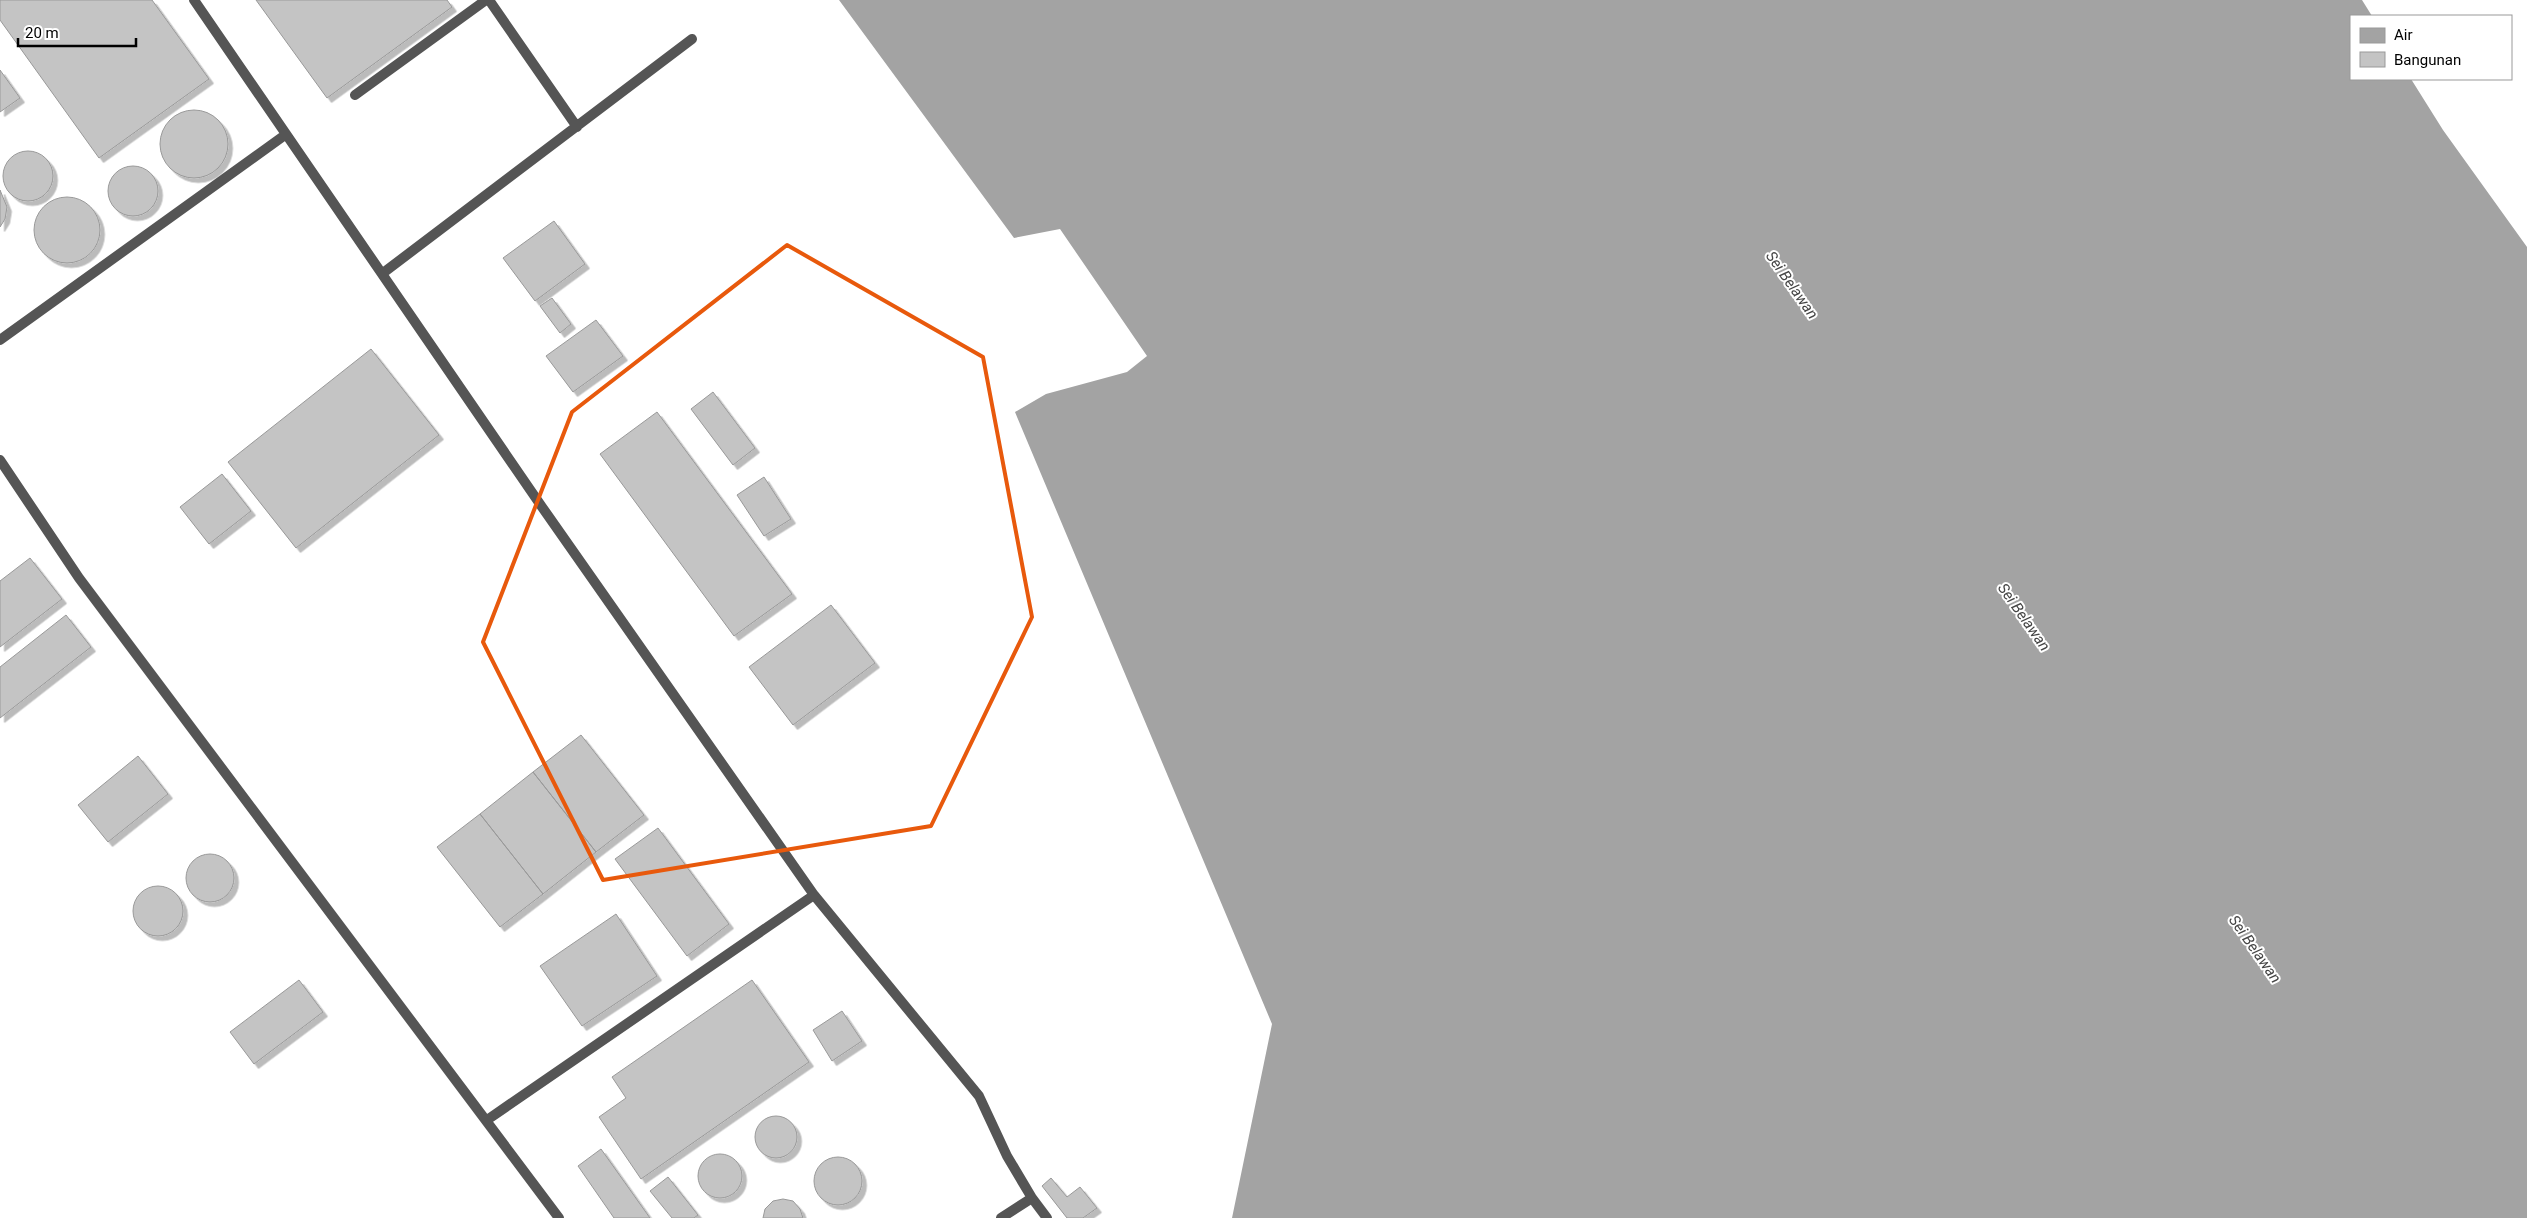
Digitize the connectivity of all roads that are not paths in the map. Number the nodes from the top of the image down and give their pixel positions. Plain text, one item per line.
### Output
1 (194, 0) edge
2 (488, 0) edge
3 (692, 39) dead end
4 (355, 95) dead end
5 (577, 126) junction
6 (285, 135) junction
7 (383, 273) junction
8 (0, 340) edge
9 (0, 460) edge
10 (814, 895) junction
11 (487, 1120) junction
12 (1032, 1198) junction
13 (560, 1218) edge
14 (1001, 1218) edge
15 (1047, 1218) edge

1 - 6 lane
2 - 4 lane
2 - 5 lane
3 - 5 lane
5 - 7 lane
6 - 7 lane
6 - 8 lane
7 - 10 lane
9 - 11 lane
10 - 11 lane
10 - 12 lane
11 - 13 lane
12 - 14 lane
12 - 15 lane

